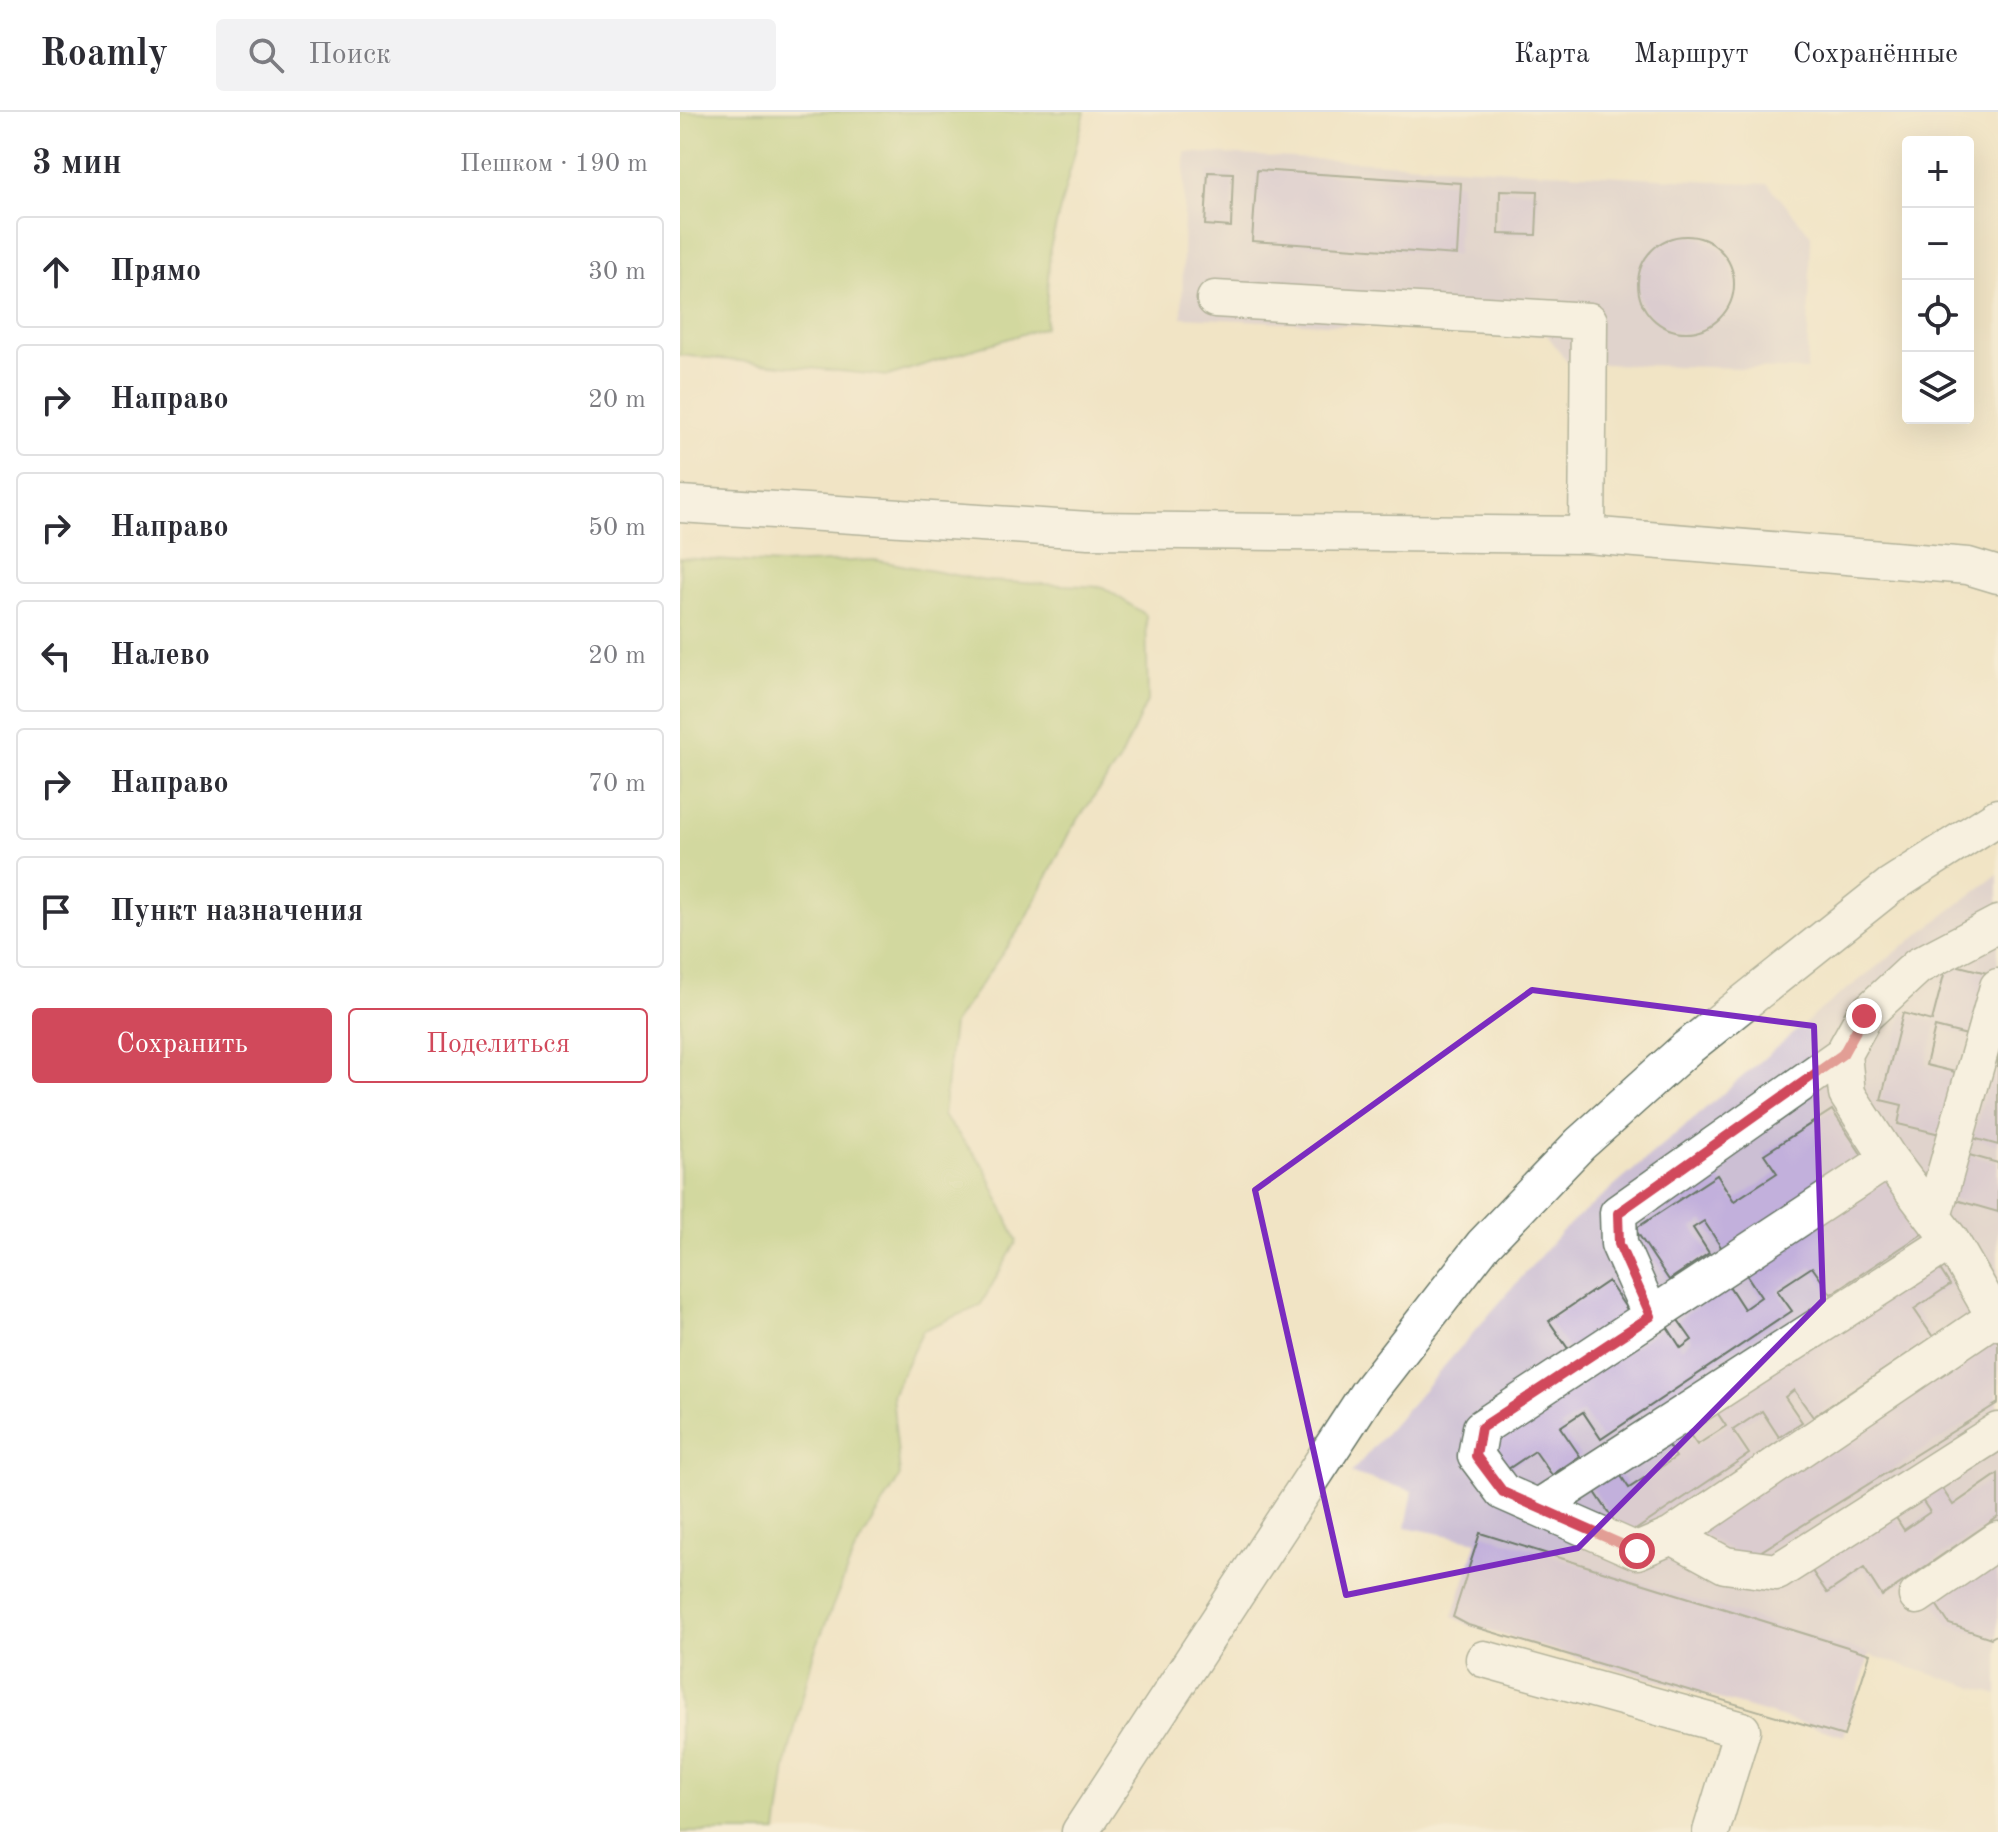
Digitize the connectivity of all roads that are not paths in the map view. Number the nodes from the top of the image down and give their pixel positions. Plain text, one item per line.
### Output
1 (1215, 299) dead end
2 (680, 504) edge
3 (1587, 535) junction
4 (1998, 575) edge
5 (1998, 817) edge
6 (1998, 924) edge
7 (1998, 987) edge
8 (1843, 1054) junction
9 (1889, 1159) junction
10 (1942, 1229) junction
11 (1651, 1316) junction
12 (1997, 1319) edge
13 (1998, 1431) edge
14 (1539, 1507) junction
15 (1672, 1536) junction
16 (1998, 1540) edge
17 (1917, 1596) dead end
18 (1484, 1659) dead end
19 (1080, 1832) edge
20 (1711, 1832) edge

1 - 3 street
2 - 3 street
3 - 4 street
5 - 19 street
6 - 8 street
7 - 10 street
8 - 9 street
8 - 11 street
9 - 10 street
9 - 11 street
10 - 12 street
10 - 14 street
11 - 14 street
12 - 15 street
13 - 15 street
14 - 15 street
16 - 17 street
18 - 20 street

